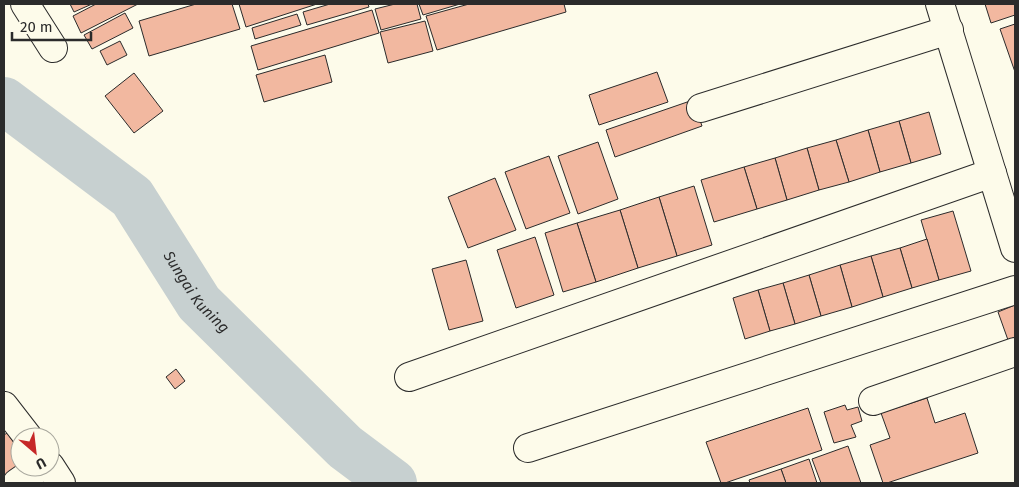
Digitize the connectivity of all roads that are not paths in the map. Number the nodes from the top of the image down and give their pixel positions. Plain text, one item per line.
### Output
1 (25, 4) edge
2 (940, 4) edge
3 (948, 30) junction
4 (53, 48) dead end
5 (701, 108) dead end
6 (992, 173) junction
7 (1015, 248) edge
8 (1015, 290) edge
9 (1015, 352) edge
10 (408, 377) dead end
11 (873, 401) dead end
12 (4, 406) edge
13 (20, 427) edge
14 (528, 448) dead end

1 - 4 street
2 - 3 street
3 - 5 street
3 - 6 street
6 - 7 street
6 - 10 street
8 - 14 street
9 - 11 street
12 - 13 street

